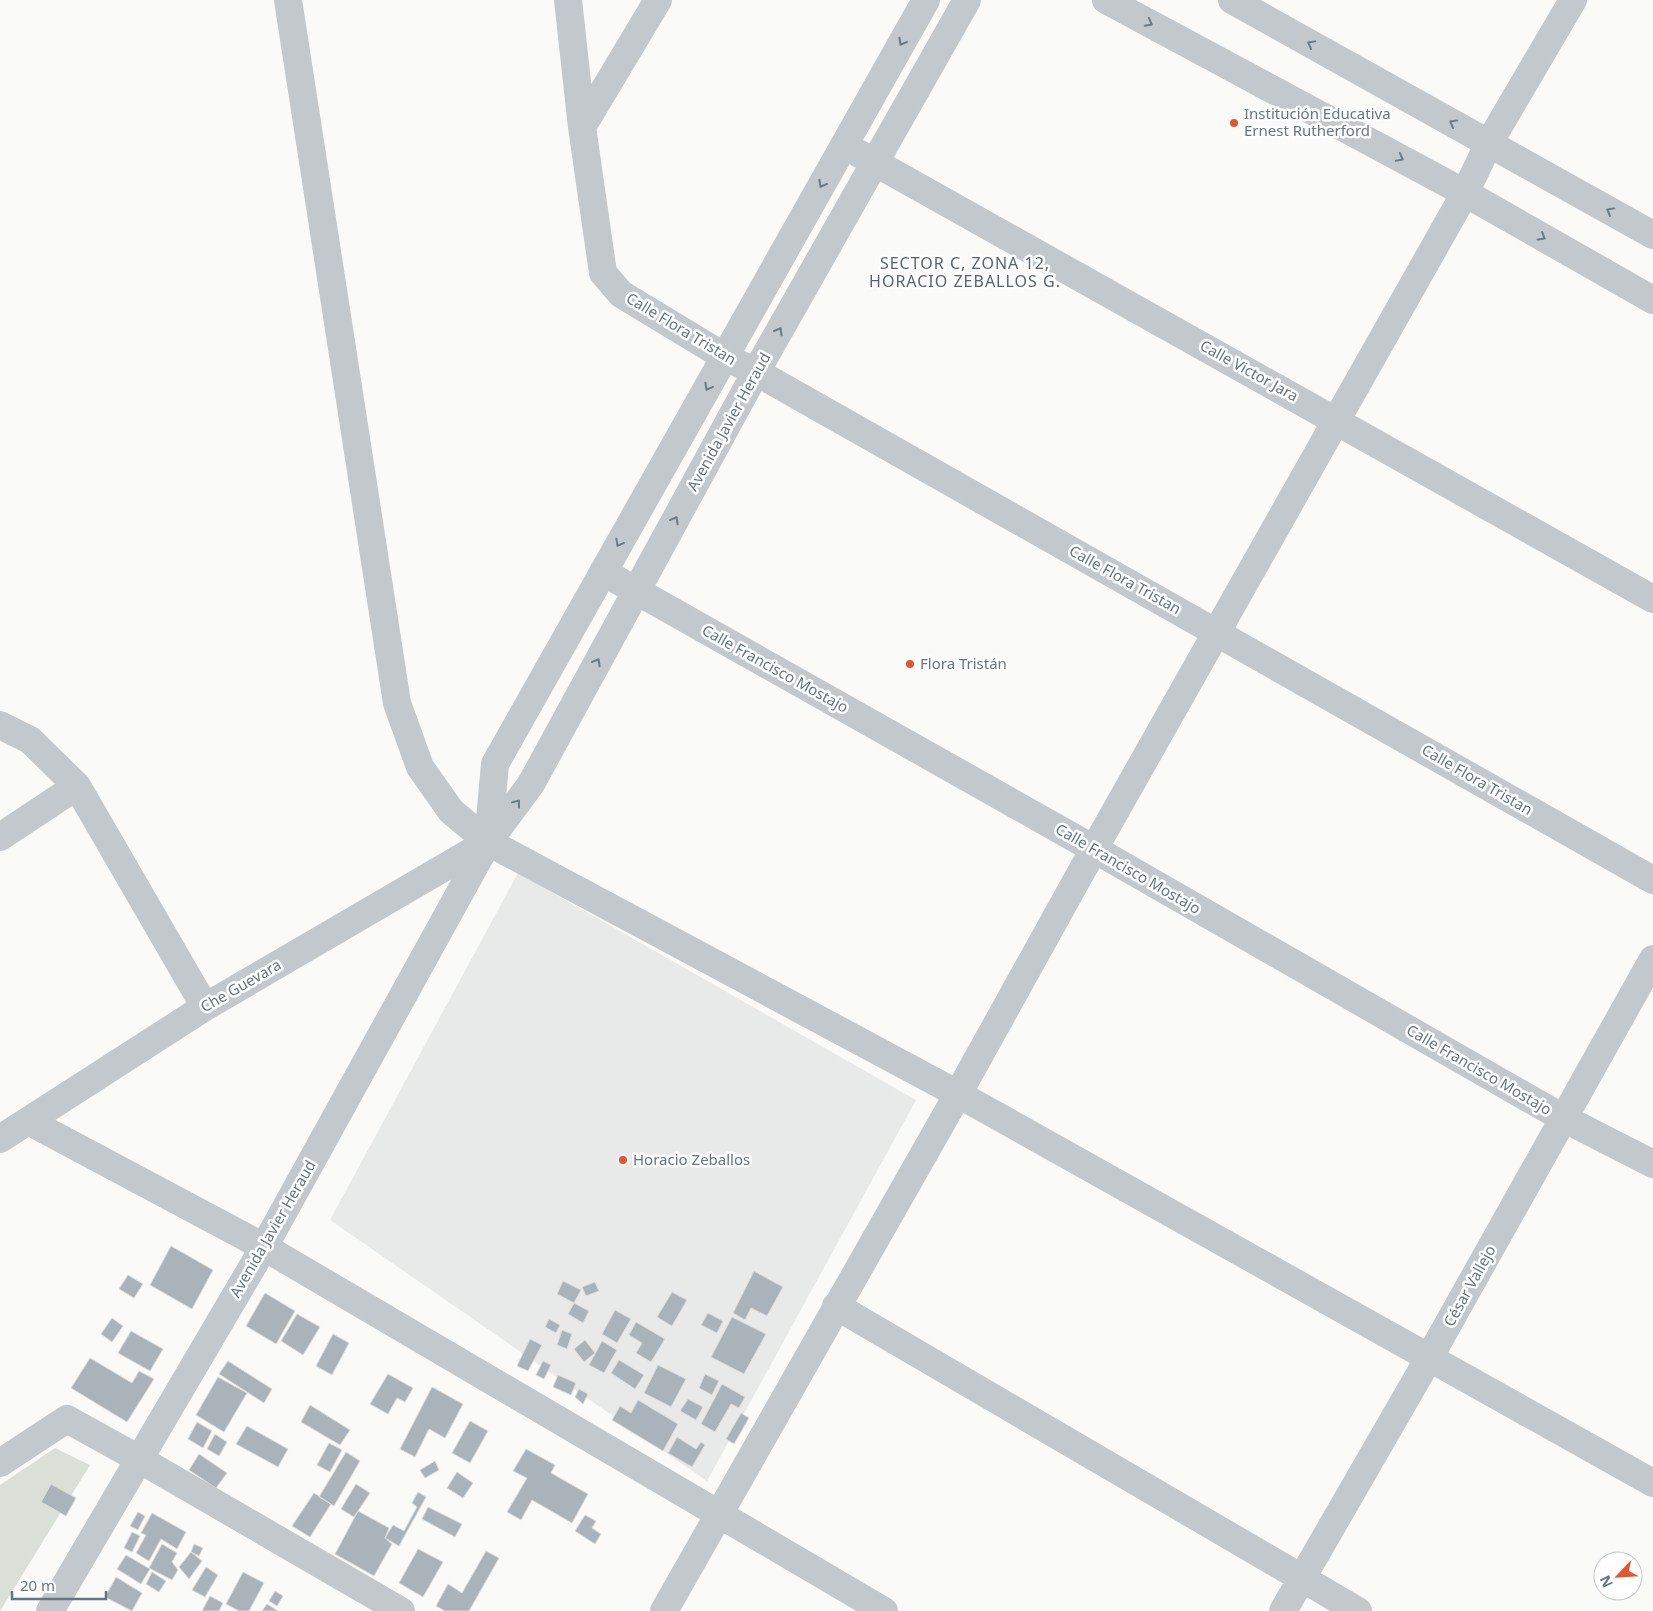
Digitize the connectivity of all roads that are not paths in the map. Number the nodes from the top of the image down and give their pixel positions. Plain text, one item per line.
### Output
1 (288, 0) edge
2 (568, 0) edge
3 (658, 0) edge
4 (926, 0) edge
5 (967, 0) edge
6 (1106, 0) edge
7 (1232, 0) edge
8 (1573, 0) edge
9 (582, 127) junction
10 (1489, 143) junction
11 (844, 144) junction
12 (875, 162) junction
13 (1465, 193) junction
14 (1653, 235) edge
15 (1653, 300) edge
16 (725, 357) junction
17 (756, 372) junction
18 (1337, 420) junction
19 (603, 572) junction
20 (636, 591) junction
21 (1653, 598) edge
22 (1217, 632) junction
23 (0, 725) edge
24 (77, 786) junction
25 (0, 837) edge
26 (488, 842) junction
27 (1094, 849) junction
28 (1653, 880) edge
29 (1653, 959) edge
30 (205, 1007) junction
31 (958, 1094) junction
32 (1563, 1118) junction
33 (28, 1121) junction
34 (0, 1139) edge
35 (1653, 1164) edge
36 (264, 1247) junction
37 (836, 1306) junction
38 (1429, 1358) junction
39 (139, 1459) junction
40 (0, 1463) edge
41 (1653, 1483) edge
42 (718, 1515) junction
43 (1301, 1579) junction
44 (50, 1611) edge
45 (401, 1611) edge
46 (664, 1611) edge
47 (884, 1611) edge
48 (1283, 1611) edge
49 (1358, 1611) edge

1 - 26 street
2 - 9 street
3 - 9 street
4 -> 11 street, Avenida Javier Heraud
5 - 12 street, Avenida Javier Heraud
6 -> 13 street
10 -> 7 street
8 - 10 street
9 - 16 street, Calle Flora Tristan
10 - 13 street
14 -> 10 street
11 - 12 street, Calle Victor Jara
11 -> 16 street, Avenida Javier Heraud
17 -> 12 street, Avenida Javier Heraud
12 - 18 street, Calle Victor Jara
13 -> 15 street
13 - 18 street
16 - 17 street, Calle Flora Tristan
16 -> 19 street, Avenida Javier Heraud
20 -> 17 street, Avenida Javier Heraud
17 - 22 street, Calle Flora Tristan
18 - 21 street, Calle Victor Jara
18 - 22 street
19 - 20 street, Calle Francisco Mostajo
19 - 26 street, Avenida Javier Heraud
26 -> 20 street, Avenida Javier Heraud
20 - 27 street, Calle Francisco Mostajo
22 - 27 street
22 - 28 street, Calle Flora Tristan
23 - 24 street
24 - 25 street
24 - 30 street
26 - 30 street, Che Guevara
26 - 31 street
26 - 36 street, Avenida Javier Heraud
27 - 31 street
27 - 32 street, Calle Francisco Mostajo
29 - 32 street, César Vallejo
30 - 33 street, Che Guevara
31 - 37 street
31 - 38 street
32 - 35 street, Calle Francisco Mostajo
32 - 38 street, César Vallejo
33 - 34 street, Che Guevara
33 - 36 street
36 - 39 street, Avenida Javier Heraud
36 - 42 street
37 - 42 street
37 - 43 street
38 - 41 street
38 - 43 street, César Vallejo
39 - 40 street
39 - 44 street, Avenida Javier Heraud
39 - 45 street
42 - 46 street
42 - 47 street
43 - 48 street, César Vallejo
43 - 49 street

